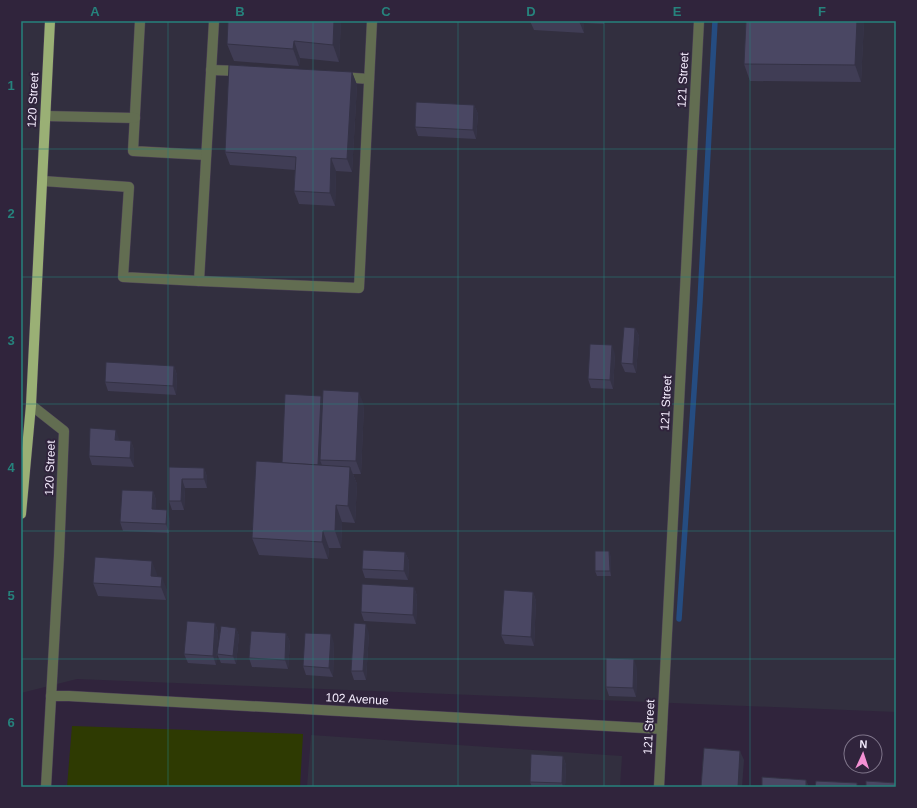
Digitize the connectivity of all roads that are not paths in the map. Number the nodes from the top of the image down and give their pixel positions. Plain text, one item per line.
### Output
1 (50, 21) edge
2 (140, 21) edge
3 (214, 21) edge
4 (372, 21) edge
5 (699, 21) edge
6 (211, 70) junction
7 (251, 72) edge
8 (330, 76) edge
9 (369, 78) junction
10 (46, 116) junction
11 (135, 118) junction
12 (206, 155) junction
13 (43, 181) junction
14 (199, 282) junction
15 (31, 405) junction
16 (21, 514) edge
17 (51, 696) junction
18 (662, 729) junction
19 (46, 787) edge
20 (659, 787) edge

1 - 10 main road, 120 Street
2 - 11 street
3 - 6 street
4 - 9 street
5 - 18 street, 121 Street
6 - 7 street
6 - 12 street
8 - 9 street
9 - 14 street
10 - 11 street
10 - 13 main road, 120 Street
11 - 12 street
12 - 14 street
13 - 14 street
13 - 15 main road, 120 Street
15 - 16 main road
15 - 17 street, 120 Street
17 - 18 street, 102 Avenue
17 - 19 street, 120 Street
18 - 20 street, 121 Street

